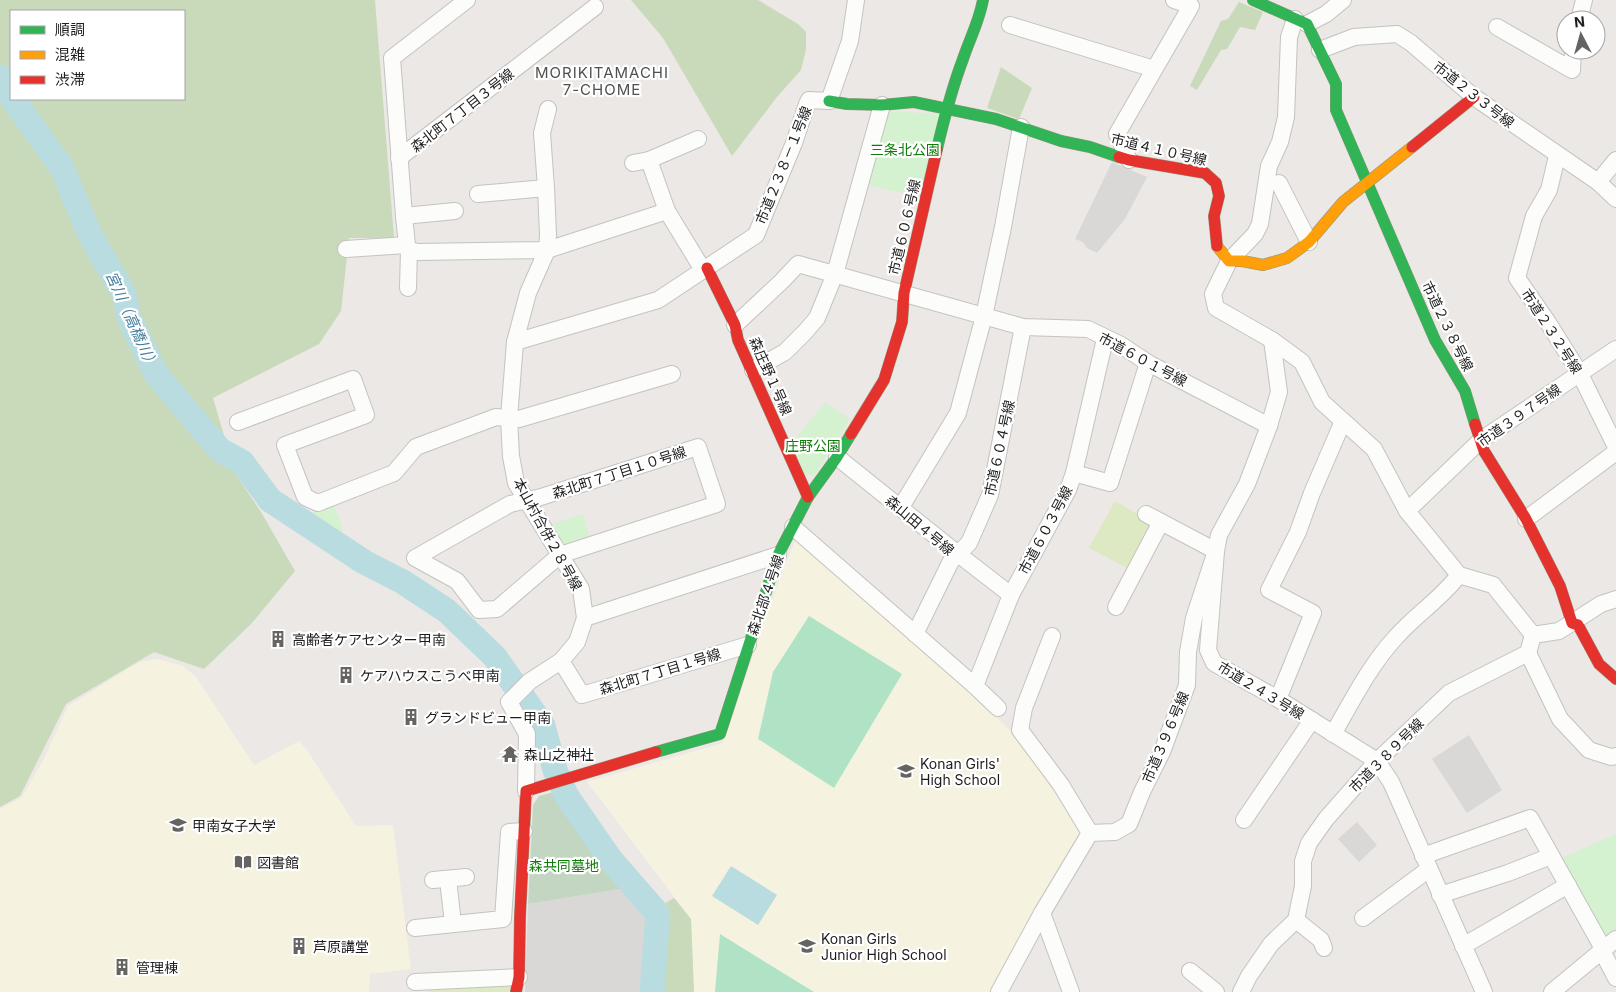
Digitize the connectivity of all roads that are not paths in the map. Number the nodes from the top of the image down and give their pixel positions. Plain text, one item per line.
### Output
1 (467, 0) edge
2 (856, 0) edge
3 (983, 0) edge
4 (1174, 0) edge
5 (1253, 0) edge
6 (1342, 0) edge
7 (596, 7) dead end
8 (1301, 22) junction
9 (1010, 25) dead end
10 (1497, 27) dead end
11 (1320, 50) junction
12 (1572, 60) edge
13 (1154, 69) junction
14 (1474, 97) junction
15 (829, 101) junction
16 (882, 105) junction
17 (548, 109) dead end
18 (946, 110) junction
19 (1021, 127) junction
20 (698, 139) dead end
21 (1558, 156) junction
22 (399, 158) junction
23 (649, 160) junction
24 (1129, 160) junction
25 (1616, 160) edge
26 (633, 163) dead end
27 (1368, 182) junction
28 (1598, 182) junction
29 (1279, 183) dead end
30 (546, 188) junction
31 (478, 194) dead end
32 (1616, 199) edge
33 (455, 211) dead end
34 (667, 211) junction
35 (404, 216) junction
36 (1309, 242) junction
37 (408, 247) junction
38 (346, 249) dead end
39 (547, 250) junction
40 (1229, 261) junction
41 (705, 269) junction
42 (835, 274) junction
43 (408, 288) dead end
44 (904, 293) junction
45 (984, 316) junction
46 (735, 325) junction
47 (1023, 327) junction
48 (1105, 339) junction
49 (1272, 340) junction
50 (515, 342) junction
51 (1616, 349) edge
52 (1148, 363) junction
53 (753, 370) junction
54 (1579, 372) junction
55 (672, 374) dead end
56 (509, 418) junction
57 (1343, 421) junction
58 (238, 422) dead end
59 (1269, 426) junction
60 (1481, 440) junction
61 (1616, 447) edge
62 (1616, 452) edge
63 (837, 457) junction
64 (1074, 473) junction
65 (808, 497) junction
66 (526, 501) junction
67 (901, 507) junction
68 (1407, 511) junction
69 (1146, 514) dead end
70 (1526, 519) junction
71 (1161, 522) junction
72 (793, 527) junction
73 (1216, 551) junction
74 (958, 554) junction
75 (560, 555) junction
76 (778, 555) junction
77 (1459, 575) junction
78 (1011, 595) junction
79 (1616, 599) edge
80 (1116, 607) dead end
81 (585, 618) junction
82 (1572, 623) junction
83 (915, 634) junction
84 (1533, 635) junction
85 (1052, 636) dead end
86 (748, 645) junction
87 (1528, 653) junction
88 (561, 661) junction
89 (1616, 679) edge
90 (975, 686) junction
91 (1278, 699) junction
92 (998, 708) dead end
93 (1312, 720) junction
94 (1333, 734) junction
95 (1616, 756) edge
96 (1377, 761) junction
97 (532, 790) junction
98 (1244, 820) dead end
99 (524, 831) junction
100 (1090, 833) junction
101 (1551, 856) junction
102 (1426, 862) junction
103 (466, 877) dead end
104 (1568, 885) junction
105 (1440, 895) junction
106 (1042, 913) junction
107 (1363, 918) dead end
108 (1296, 920) junction
109 (453, 924) junction
110 (415, 928) dead end
111 (1616, 940) edge
112 (1464, 946) junction
113 (1324, 948) dead end
114 (1602, 951) junction
115 (1189, 971) dead end
116 (1616, 978) edge
117 (415, 982) dead end
118 (517, 984) edge
119 (999, 992) edge
120 (1071, 992) edge
121 (1216, 992) edge
122 (1241, 992) edge
123 (1484, 992) edge
124 (1552, 992) edge

1 - 22 street, 森北町７丁目３号線
2 - 15 street, 市道２３８－１号線
3 - 18 street, 市道６０６号線
4 - 13 street
5 - 8 street
6 - 8 street
7 - 22 street, 森北町７丁目３号線
8 - 11 street, 市道２３８号線
8 - 40 street
9 - 13 street
10 - 12 street
11 - 14 street, 市道２３３号線
11 - 27 street, 市道２３８号線
13 - 24 street
14 - 21 street, 市道２３３号線
14 - 27 street
15 - 16 street, 市道４１０号線
15 - 41 street, 市道２３８－１号線
16 - 18 street, 市道４１０号線
16 - 42 street
17 - 30 street, 本山村合併２８号線
18 - 19 street, 市道４１０号線
18 - 44 street, 市道６０６号線
19 - 24 street, 市道４１０号線
19 - 45 street
20 - 23 street
21 - 28 street, 市道２３３号線
21 - 54 street, 市道２３２号線
22 - 35 street, 森北町７丁目３号線
23 - 26 street
23 - 34 street
24 - 40 street, 市道４１０号線
25 - 28 street
27 - 36 street
27 - 60 street, 市道２３８号線
28 - 32 street, 市道２３３号線
29 - 36 street
30 - 31 street
30 - 39 street, 本山村合併２８号線
33 - 35 street
34 - 39 street
34 - 41 street
35 - 37 street, 森北町７丁目３号線
36 - 40 street
37 - 38 street
37 - 39 street
37 - 43 street, 森北町７丁目３号線
39 - 50 street, 本山村合併２８号線
40 - 49 street
41 - 46 street, 森庄野１号線
41 - 50 street
42 - 44 street, 市道６０１号線
42 - 46 street, 市道６０１号線
42 - 53 street
44 - 45 street, 市道６０１号線
44 - 63 street, 市道６０６号線
45 - 47 street, 市道６０１号線
45 - 67 street
46 - 53 street, 森庄野１号線
47 - 48 street, 市道６０１号線
47 - 74 street, 市道６０４号線
48 - 52 street, 市道６０１号線
48 - 64 street, 市道６０３号線
49 - 57 street
49 - 59 street, 市道２４３号線
50 - 56 street, 本山村合併２８号線
51 - 54 street, 市道３９７号線
52 - 59 street, 市道６０１号線
52 - 64 street
53 - 65 street, 森庄野１号線
54 - 60 street, 市道３９７号線
54 - 61 street, 市道２３２号線
55 - 56 street
56 - 58 street
56 - 66 street, 本山村合併２８号線
57 - 68 street
57 - 91 street
59 - 73 street, 市道２４３号線
60 - 68 street, 市道３９７号線
60 - 70 street, 市道２３８号線
62 - 70 street
63 - 65 street, 森北部４号線
63 - 67 street, 森山田４号線
64 - 78 street, 市道６０３号線
65 - 72 street, 森北部４号線
66 - 75 street, 本山村合併２８号線
66 - 75 street
66 - 75 street, 森北町７丁目１０号線
67 - 74 street, 森山田４号線
68 - 77 street
69 - 71 street
70 - 82 street, 市道２３８号線
71 - 73 street
71 - 80 street
72 - 76 street, 森北部４号線
72 - 83 street
73 - 91 street, 市道２４３号線
73 - 100 street, 市道３９６号線
74 - 78 street
74 - 83 street, 森山田４号線
75 - 81 street, 本山村合併２８号線
76 - 81 street
76 - 86 street, 森北部４号線
77 - 84 street
77 - 94 street
78 - 90 street, 市道６０３号線
79 - 82 street
81 - 88 street, 本山村合併２８号線
82 - 84 street
82 - 89 street, 市道２３８号線
83 - 90 street
84 - 87 street
85 - 100 street
86 - 88 street, 森北町７丁目１号線
86 - 97 street, 森北部４号線
87 - 95 street
87 - 96 street, 市道３８９号線
88 - 97 street, 本山村合併２８号線
90 - 92 street
91 - 93 street, 市道２４３号線
93 - 94 street, 市道２４３号線
93 - 98 street
94 - 96 street, 市道２４３号線
96 - 102 street, 市道２４３号線
96 - 108 street, 市道３８９号線
97 - 99 street
99 - 109 street
99 - 118 street
100 - 106 street
101 - 102 street
101 - 104 street
101 - 105 street
102 - 105 street, 市道２４３号線
102 - 107 street
103 - 109 street
104 - 112 street
104 - 114 street
105 - 112 street, 市道２４３号線
106 - 119 street
106 - 120 street
108 - 113 street
108 - 122 street
109 - 110 street
111 - 114 street
112 - 123 street, 市道２４３号線
114 - 116 street
114 - 124 street
115 - 121 street
117 - 118 street

